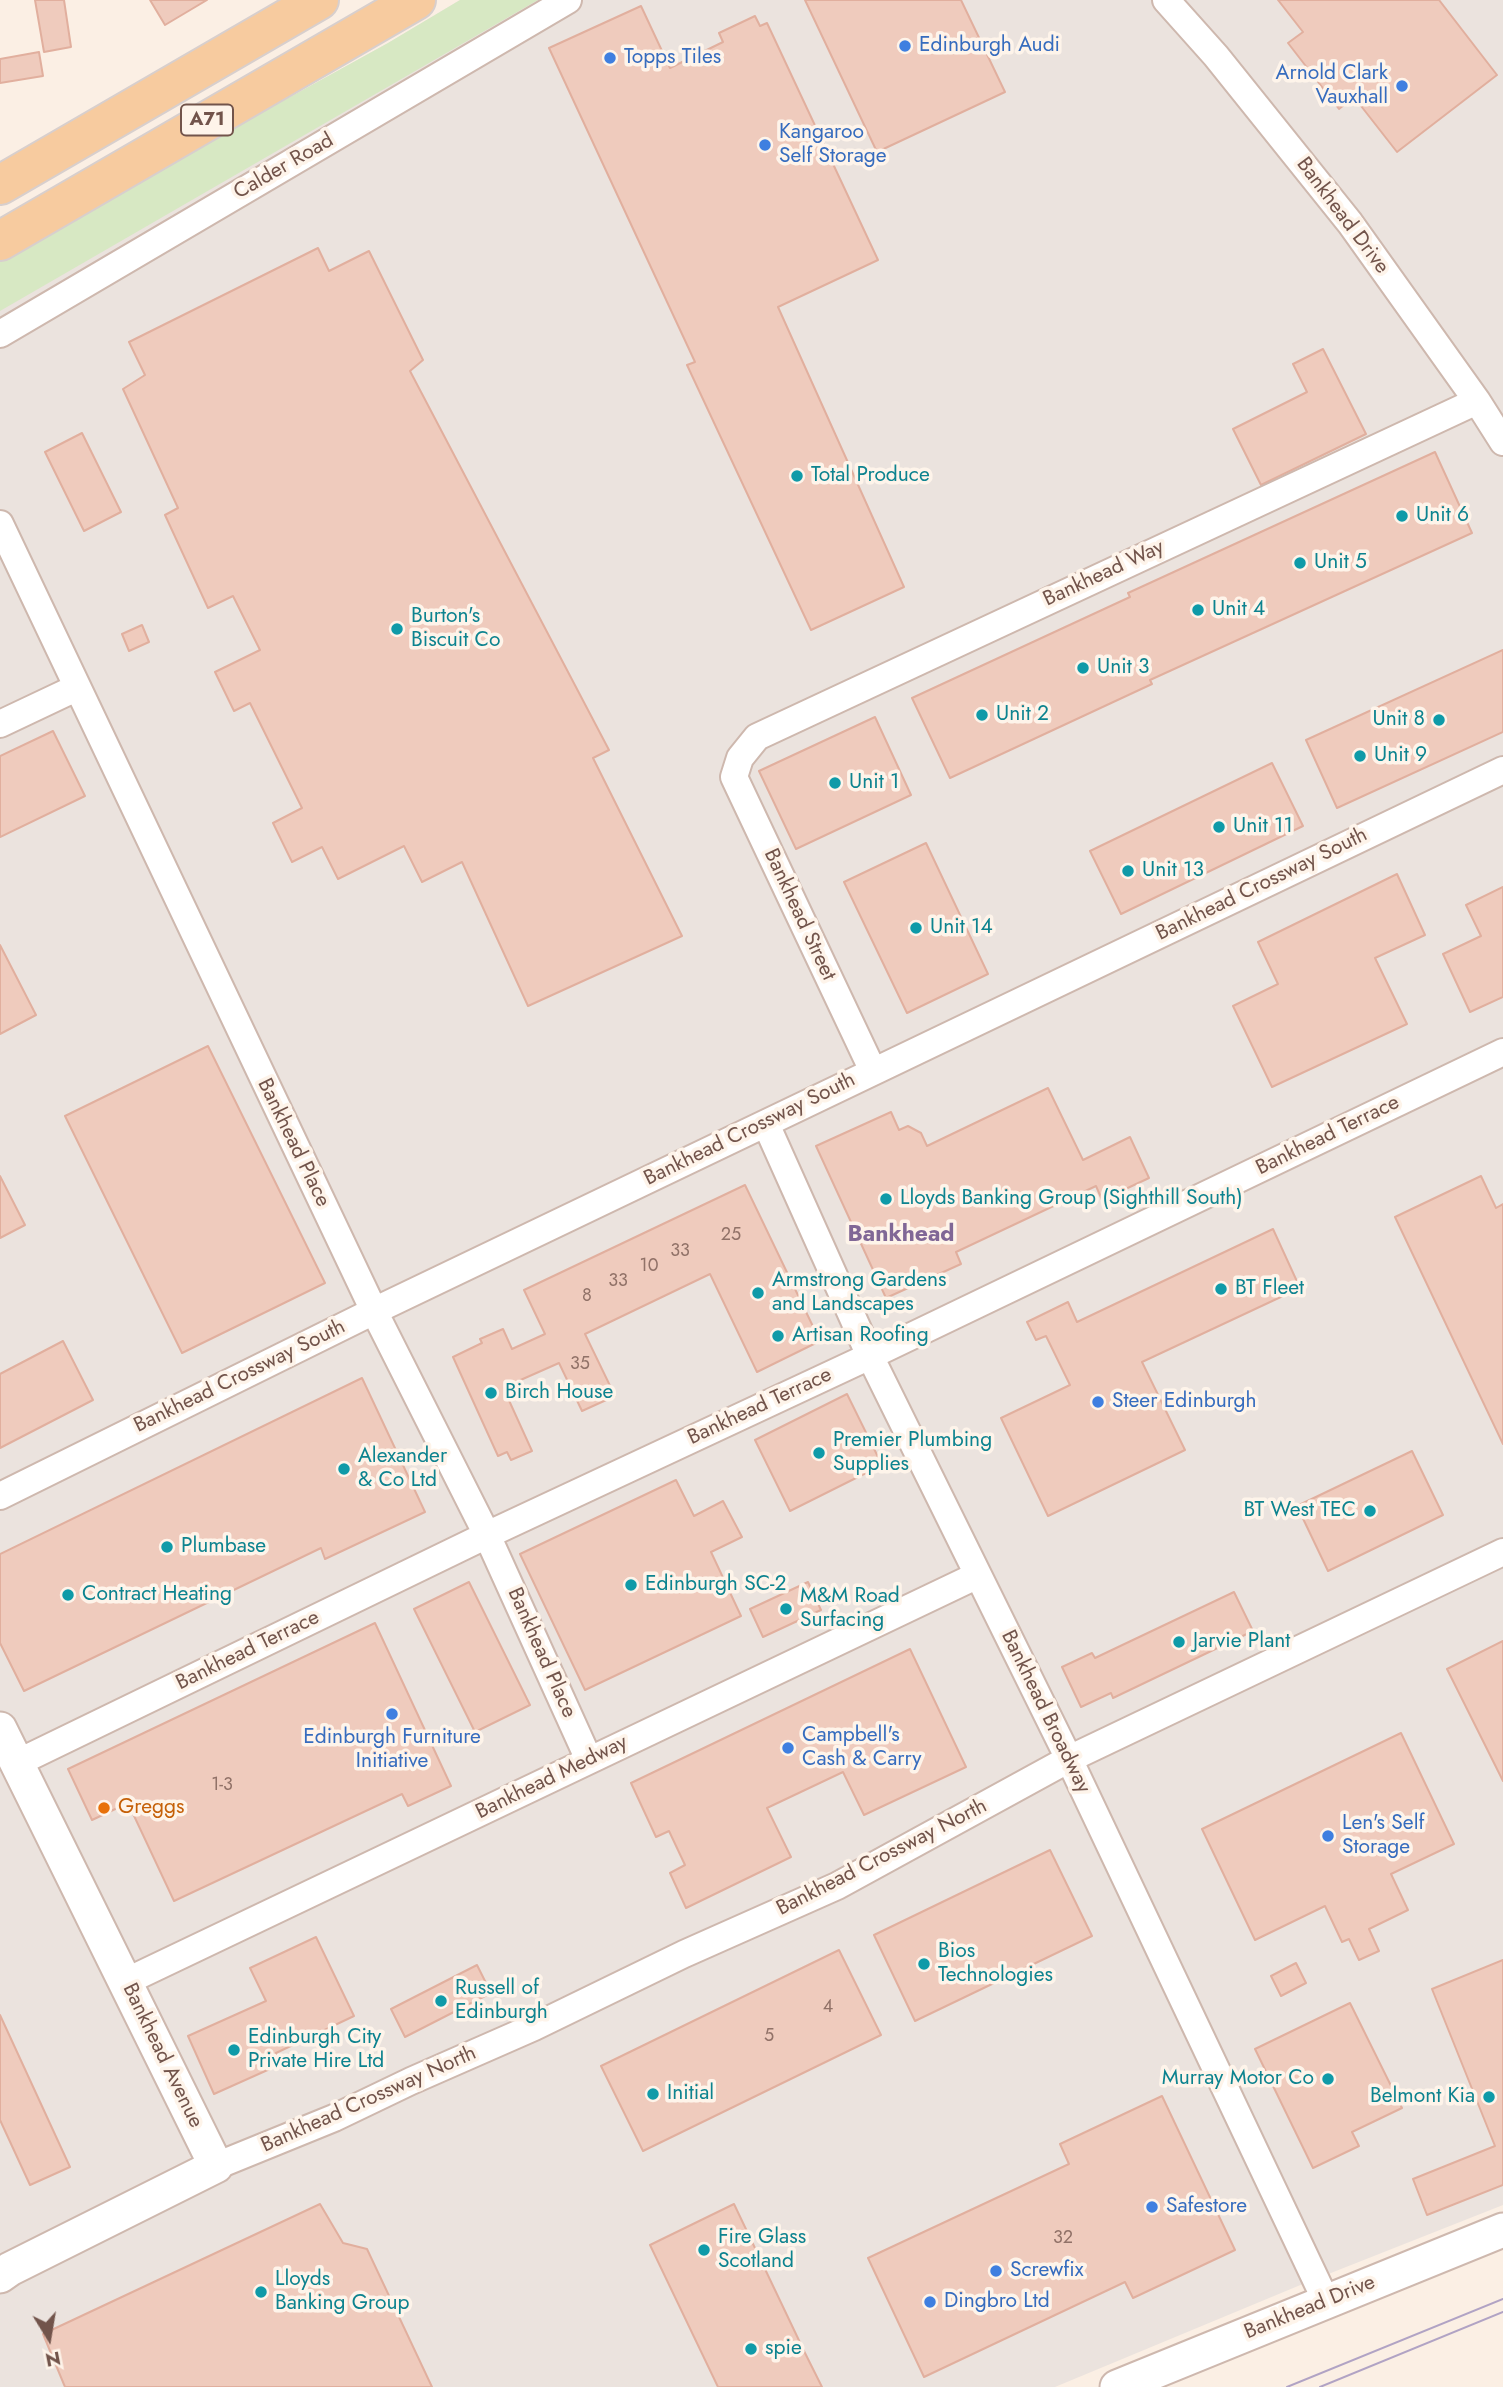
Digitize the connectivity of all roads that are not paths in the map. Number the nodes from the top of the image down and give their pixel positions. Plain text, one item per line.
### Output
1 (319, 0) edge
2 (416, 0) edge
3 (568, 0) edge
4 (1166, 0) edge
5 (0, 185) edge
6 (0, 241) edge
7 (0, 334) edge
8 (1477, 401) junction
9 (1503, 442) edge
10 (0, 524) edge
11 (76, 688) junction
12 (0, 724) edge
13 (740, 758) joint
14 (1503, 770) edge
15 (1503, 1052) edge
16 (873, 1070) junction
17 (766, 1124) junction
18 (374, 1311) junction
19 (870, 1356) junction
20 (0, 1496) edge
21 (487, 1535) junction
22 (1503, 1552) edge
23 (978, 1575) junction
24 (0, 1729) edge
25 (1069, 1759) junction
26 (589, 1760) junction
27 (17, 1763) junction
28 (125, 1982) junction
29 (216, 2166) junction
30 (1503, 2230) edge
31 (0, 2276) edge
32 (1326, 2301) junction
33 (1117, 2387) edge

1 - 5 main road, A71
2 - 6 main road, A71
3 - 7 street, Calder Road
4 - 8 street, Bankhead Drive
8 - 9 street, Bankhead Drive
8 - 13 street, Bankhead Way
10 - 11 street, Bankhead Place
11 - 12 street
11 - 18 street, Bankhead Place
13 - 16 street, Bankhead Street
14 - 16 street, Bankhead Crossway South
15 - 19 street, Bankhead Terrace
16 - 17 street, Bankhead Crossway South
17 - 18 street, Bankhead Crossway South
17 - 19 street, Bankhead Broadway
18 - 20 street, Bankhead Crossway South
18 - 21 street, Bankhead Place
19 - 21 street, Bankhead Terrace
19 - 23 street, Bankhead Broadway
21 - 26 street, Bankhead Place
21 - 27 street, Bankhead Terrace
22 - 25 street, Bankhead Crossway North
23 - 25 street, Bankhead Broadway
23 - 26 street, Bankhead Medway
24 - 27 street, Bankhead Avenue
25 - 29 street, Bankhead Crossway North
25 - 32 street, Bankhead Broadway
26 - 28 street, Bankhead Medway
27 - 28 street, Bankhead Avenue
28 - 29 street, Bankhead Avenue
29 - 31 street
30 - 32 street, Bankhead Drive
32 - 33 street, Bankhead Drive

